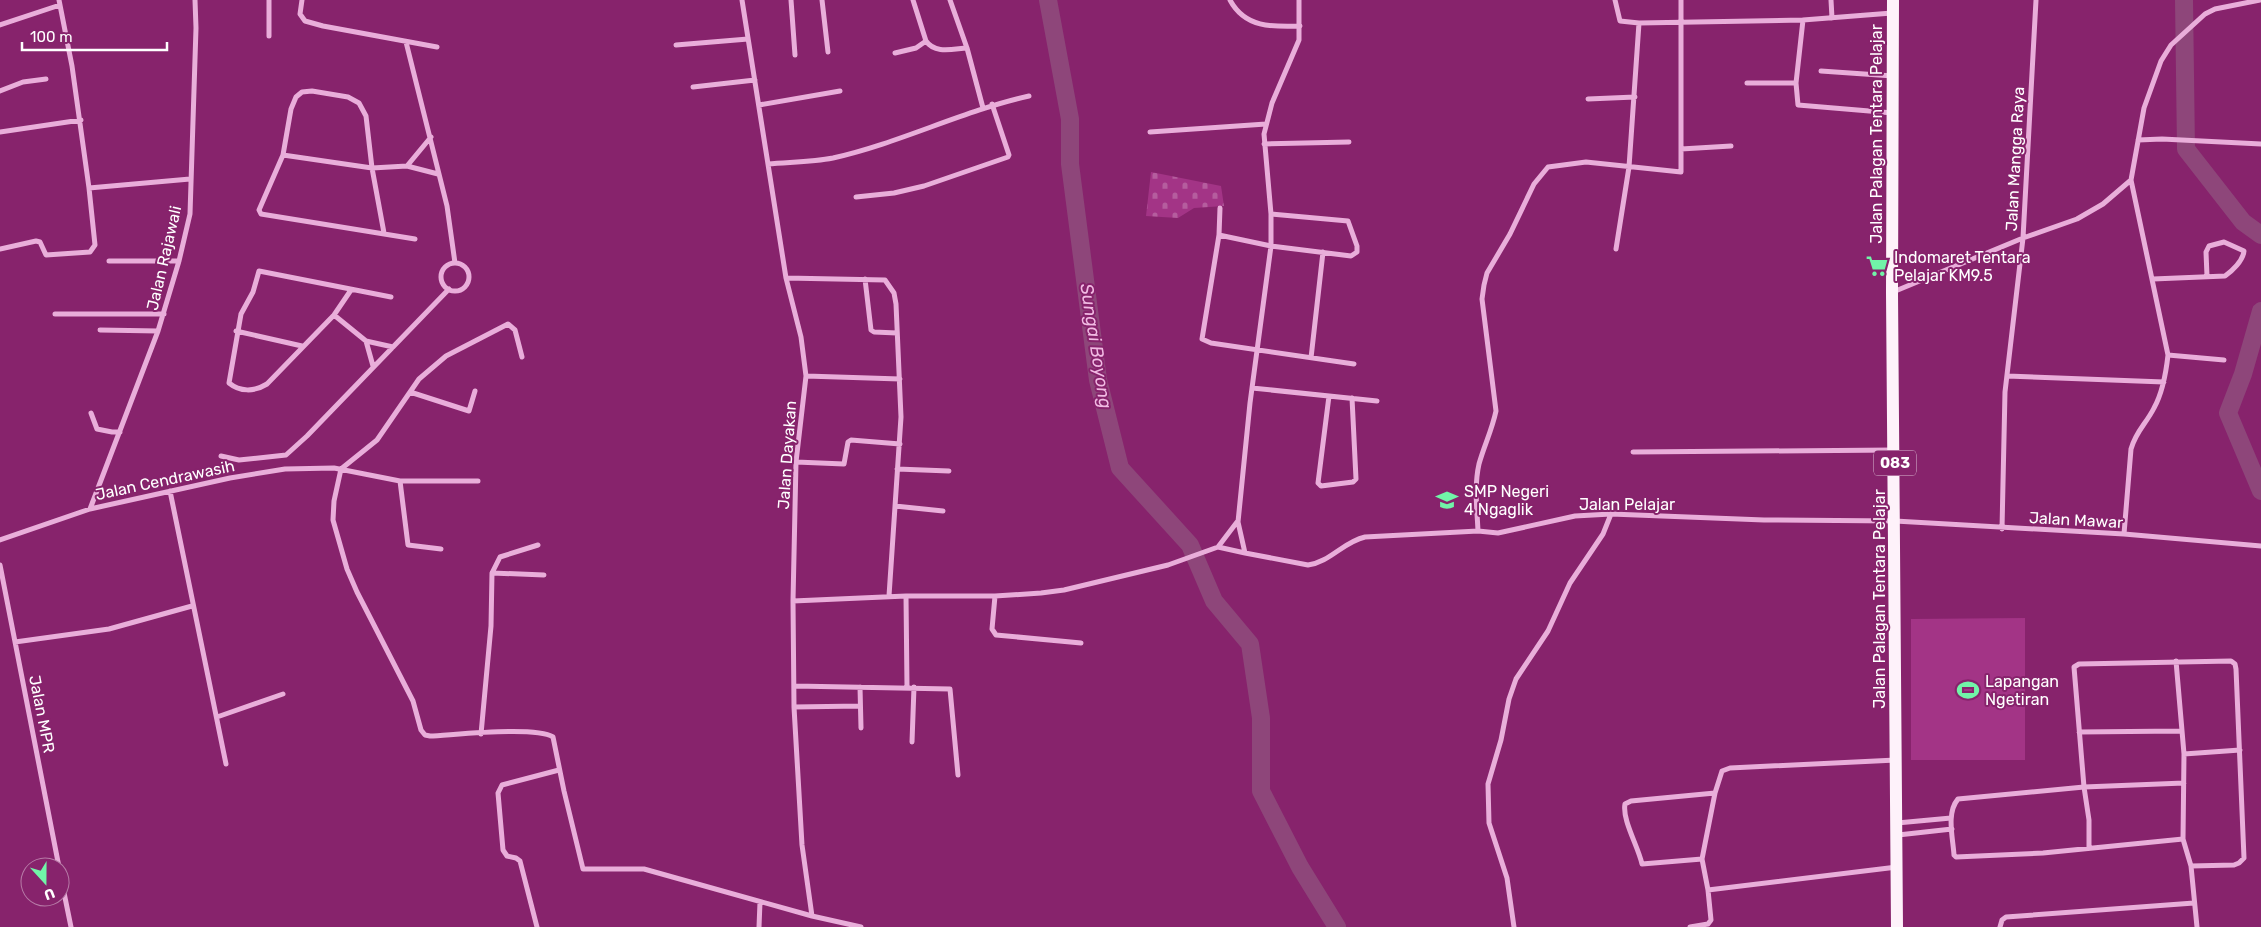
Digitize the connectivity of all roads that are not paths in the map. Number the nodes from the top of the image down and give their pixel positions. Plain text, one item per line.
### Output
1 (195, 0) edge
2 (269, 0) edge
3 (302, 0) edge
4 (742, 0) edge
5 (791, 0) edge
6 (822, 0) edge
7 (913, 0) edge
8 (950, 0) edge
9 (1230, 0) edge
10 (1299, 0) edge
11 (1615, 0) edge
12 (1681, 0) edge
13 (1831, 0) edge
14 (1893, 0) edge
15 (2036, 0) edge
16 (2260, 0) edge
17 (60, 3) edge
18 (1892, 13) junction
19 (1832, 18) junction
20 (1803, 20) junction
21 (1639, 23) junction
22 (1680, 24) junction
23 (0, 25) edge
24 (1300, 26) junction
25 (269, 36) dead end
26 (748, 39) junction
27 (926, 41) junction
28 (406, 42) junction
29 (676, 45) dead end
30 (437, 46) dead end
31 (967, 48) junction
32 (828, 52) dead end
33 (894, 53) dead end
34 (795, 55) dead end
35 (1821, 71) dead end
36 (1894, 76) junction
37 (46, 79) dead end
38 (755, 80) junction
39 (1747, 83) dead end
40 (1796, 83) junction
41 (692, 88) dead end
42 (0, 91) edge
43 (840, 91) dead end
44 (1029, 96) dead end
45 (1634, 97) junction
46 (1588, 99) dead end
47 (992, 104) junction
48 (759, 105) junction
49 (982, 108) junction
50 (1894, 114) junction
51 (81, 120) junction
52 (1266, 124) junction
53 (0, 132) edge
54 (1150, 132) dead end
55 (431, 137) junction
56 (2138, 140) junction
57 (1349, 142) dead end
58 (1264, 144) junction
59 (2261, 144) edge
60 (1731, 146) dead end
61 (1681, 149) junction
62 (284, 155) junction
63 (768, 164) junction
64 (407, 166) junction
65 (1629, 167) junction
66 (372, 168) junction
67 (438, 174) junction
68 (190, 179) junction
69 (2131, 180) junction
70 (89, 188) junction
71 (856, 197) dead end
72 (1220, 208) dead end
73 (1271, 214) junction
74 (384, 233) junction
75 (1219, 235) junction
76 (2023, 238) junction
77 (415, 239) dead end
78 (1271, 246) junction
79 (0, 249) edge
80 (1616, 249) dead end
81 (1323, 252) junction
82 (109, 261) dead end
83 (180, 261) junction
84 (455, 263) junction
85 (2207, 276) junction
86 (786, 278) junction
87 (865, 279) junction
88 (2153, 279) junction
89 (449, 289) junction
90 (351, 290) junction
91 (1892, 292) junction
92 (390, 297) dead end
93 (55, 314) dead end
94 (164, 314) junction
95 (334, 315) junction
96 (100, 330) dead end
97 (158, 331) junction
98 (236, 331) junction
99 (897, 333) junction
100 (366, 340) junction
101 (302, 346) junction
102 (393, 346) junction
103 (1257, 350) junction
104 (2168, 355) junction
105 (522, 358) dead end
106 (1310, 358) junction
107 (2224, 360) dead end
108 (1354, 364) dead end
109 (373, 366) junction
110 (806, 376) junction
111 (2007, 376) junction
112 (900, 379) junction
113 (2164, 382) junction
114 (1252, 388) junction
115 (474, 391) dead end
116 (410, 392) junction
117 (1329, 396) junction
118 (1352, 398) junction
119 (1377, 401) dead end
120 (91, 413) dead end
121 (120, 432) junction
122 (900, 444) junction
123 (1894, 450) junction
124 (1633, 452) dead end
125 (222, 456) dead end
126 (796, 462) junction
127 (340, 469) junction
128 (897, 469) junction
129 (949, 471) dead end
130 (400, 481) junction
131 (478, 481) dead end
132 (170, 491) junction
133 (895, 506) junction
134 (90, 509) junction
135 (943, 510) dead end
136 (1611, 514) junction
137 (1895, 521) junction
138 (1238, 522) junction
139 (2002, 529) junction
140 (1478, 531) junction
141 (2124, 534) junction
142 (0, 540) edge
143 (538, 546) dead end
144 (2259, 546) edge
145 (1218, 547) junction
146 (440, 549) dead end
147 (1245, 553) junction
148 (0, 565) edge
149 (492, 573) junction
150 (544, 575) dead end
151 (889, 596) junction
152 (906, 596) junction
153 (995, 596) junction
154 (793, 601) junction
155 (192, 606) junction
156 (15, 642) junction
157 (1081, 643) dead end
158 (2176, 661) junction
159 (795, 686) junction
160 (860, 687) junction
161 (907, 687) junction
162 (914, 687) junction
163 (282, 694) dead end
164 (860, 706) junction
165 (794, 707) junction
166 (217, 717) junction
167 (861, 728) dead end
168 (2180, 731) junction
169 (2079, 732) junction
170 (481, 734) junction
171 (912, 742) dead end
172 (2240, 750) junction
173 (2184, 754) junction
174 (1896, 760) junction
175 (226, 764) dead end
176 (559, 770) junction
177 (958, 775) dead end
178 (2184, 783) junction
179 (2084, 787) junction
180 (1715, 793) junction
181 (1951, 818) junction
182 (1952, 828) junction
183 (1897, 829) junction
184 (2183, 839) junction
185 (2089, 848) junction
186 (57, 857) edge
187 (1702, 859) junction
188 (2191, 866) junction
189 (1897, 867) junction
190 (1708, 890) junction
191 (760, 902) junction
192 (2194, 902) junction
193 (66, 907) edge
194 (812, 916) junction
195 (70, 927) edge
196 (537, 927) edge
197 (759, 927) edge
198 (861, 927) edge
199 (1514, 927) edge
200 (1690, 927) edge
201 (1897, 927) edge
202 (2000, 927) edge
203 (2197, 927) edge

1 - 68 street, Jalan Rajawali
2 - 25 street
3 - 28 street
4 - 26 street, Jalan Dayakan
5 - 34 street
6 - 32 street
7 - 27 street
8 - 31 street
9 - 24 street
10 - 24 street
11 - 21 street
12 - 22 street
13 - 19 street
14 - 18 main road, Jalan Palagan Tentara Pelajar / 083
15 - 76 street, Jalan Mangga Raya
16 - 56 street
17 - 23 street
17 - 51 street
18 - 19 street
18 - 36 main road, Jalan Palagan Tentara Pelajar / 083
19 - 20 street
20 - 22 street
20 - 40 street
21 - 22 street
21 - 45 street
22 - 61 street
24 - 52 street
26 - 29 street
26 - 38 street, Jalan Dayakan
27 - 31 street
27 - 33 street
28 - 30 street
28 - 55 street
31 - 49 street
35 - 36 street
36 - 50 main road, Jalan Palagan Tentara Pelajar / 083
37 - 42 street
38 - 41 street
38 - 48 street, Jalan Dayakan
39 - 40 street
40 - 50 street
43 - 48 street
44 - 47 street
45 - 46 street
45 - 65 street
47 - 49 street
47 - 71 street
48 - 63 street, Jalan Dayakan
49 - 63 street
50 - 91 main road, Jalan Palagan Tentara Pelajar / 083
51 - 53 street
51 - 70 street
52 - 54 street
52 - 58 street
55 - 64 street
55 - 67 street
56 - 59 street
56 - 69 street
57 - 58 street
58 - 73 street
60 - 61 street
61 - 65 street
62 - 66 street
62 - 66 street
62 - 74 street
63 - 86 street, Jalan Dayakan
64 - 66 street
64 - 67 street
65 - 80 street
65 - 140 street
66 - 74 street
67 - 84 street
68 - 70 street
68 - 83 street, Jalan Rajawali
69 - 76 street
69 - 88 street
70 - 79 street
72 - 75 street
73 - 78 street
73 - 81 street
74 - 77 street
75 - 78 street
75 - 103 street
76 - 91 street
76 - 111 street, Jalan Mangga Raya
78 - 81 street
78 - 103 street
81 - 106 street
82 - 83 street
83 - 94 street, Jalan Rajawali
84 - 89 street
84 - 89 street
85 - 85 street
85 - 88 street
86 - 87 street
86 - 110 street, Jalan Dayakan
87 - 99 street
87 - 99 street
88 - 104 street
89 - 102 street
90 - 92 street
90 - 95 street
90 - 98 street
91 - 123 main road, Jalan Palagan Tentara Pelajar / 083
93 - 94 street
94 - 97 street, Jalan Rajawali
95 - 100 street
95 - 101 street
96 - 97 street
97 - 121 street, Jalan Rajawali
98 - 101 street
98 - 101 street
99 - 112 street
100 - 102 street
100 - 109 street
102 - 109 street
103 - 106 street
103 - 114 street
104 - 107 street
104 - 113 street
105 - 116 street
106 - 108 street
109 - 125 street
110 - 112 street
110 - 126 street, Jalan Dayakan
111 - 113 street
111 - 139 street, Jalan Mangga Raya
112 - 122 street
113 - 141 street
114 - 117 street
114 - 138 street
115 - 116 street
116 - 127 street
117 - 118 street
117 - 118 street
118 - 119 street
120 - 121 street
121 - 134 street, Jalan Rajawali
122 - 126 street
122 - 128 street
123 - 124 street
123 - 137 main road, Jalan Palagan Tentara Pelajar / 083
126 - 154 street, Jalan Dayakan
127 - 130 street, Jalan Cendrawasih
127 - 132 street, Jalan Cendrawasih
127 - 170 street
128 - 129 street
128 - 133 street
130 - 131 street, Jalan Cendrawasih
130 - 146 street
132 - 134 street, Jalan Cendrawasih
132 - 155 street
133 - 135 street
133 - 151 street
134 - 142 street, Jalan Cendrawasih
136 - 137 street, Jalan Pelajar
136 - 140 street, Jalan Pelajar
136 - 199 street
137 - 139 street, Jalan Mawar
137 - 174 main road, Jalan Palagan Tentara Pelajar / 083
138 - 145 street
138 - 147 street
139 - 141 street, Jalan Mawar
140 - 147 street, Jalan Pelajar
141 - 144 street, Jalan Mawar
143 - 149 street
145 - 147 street, Jalan Pelajar
145 - 153 street
148 - 156 street, Jalan MPR
149 - 150 street
149 - 170 street
151 - 152 street
151 - 154 street
152 - 153 street
152 - 161 street
153 - 157 street
154 - 159 street, Jalan Dayakan
155 - 156 street
155 - 166 street
156 - 186 street, Jalan MPR
158 - 168 street
158 - 169 street
158 - 172 street
159 - 160 street
159 - 165 street, Jalan Dayakan
160 - 161 street
160 - 164 street
161 - 162 street
162 - 171 street
162 - 177 street
163 - 166 street
164 - 165 street
164 - 167 street
165 - 194 street, Jalan Dayakan
166 - 175 street
168 - 169 street
168 - 173 street
169 - 179 street
170 - 176 street
172 - 173 street
172 - 188 street
173 - 178 street
174 - 180 street
174 - 183 main road, Jalan Palagan Tentara Pelajar / 083
176 - 191 street
176 - 196 street
178 - 179 street
178 - 184 street
179 - 181 street
179 - 185 street
180 - 187 street
180 - 187 street
181 - 182 street
181 - 183 street
182 - 183 street
182 - 185 street
183 - 189 main road, Jalan Palagan Tentara Pelajar / 083
184 - 185 street
184 - 188 street
187 - 190 street
188 - 192 street
189 - 190 street
189 - 201 main road, Jalan Palagan Tentara Pelajar / 083
190 - 200 street
191 - 194 street
191 - 197 street
192 - 202 street
192 - 203 street
193 - 195 street
194 - 198 street

